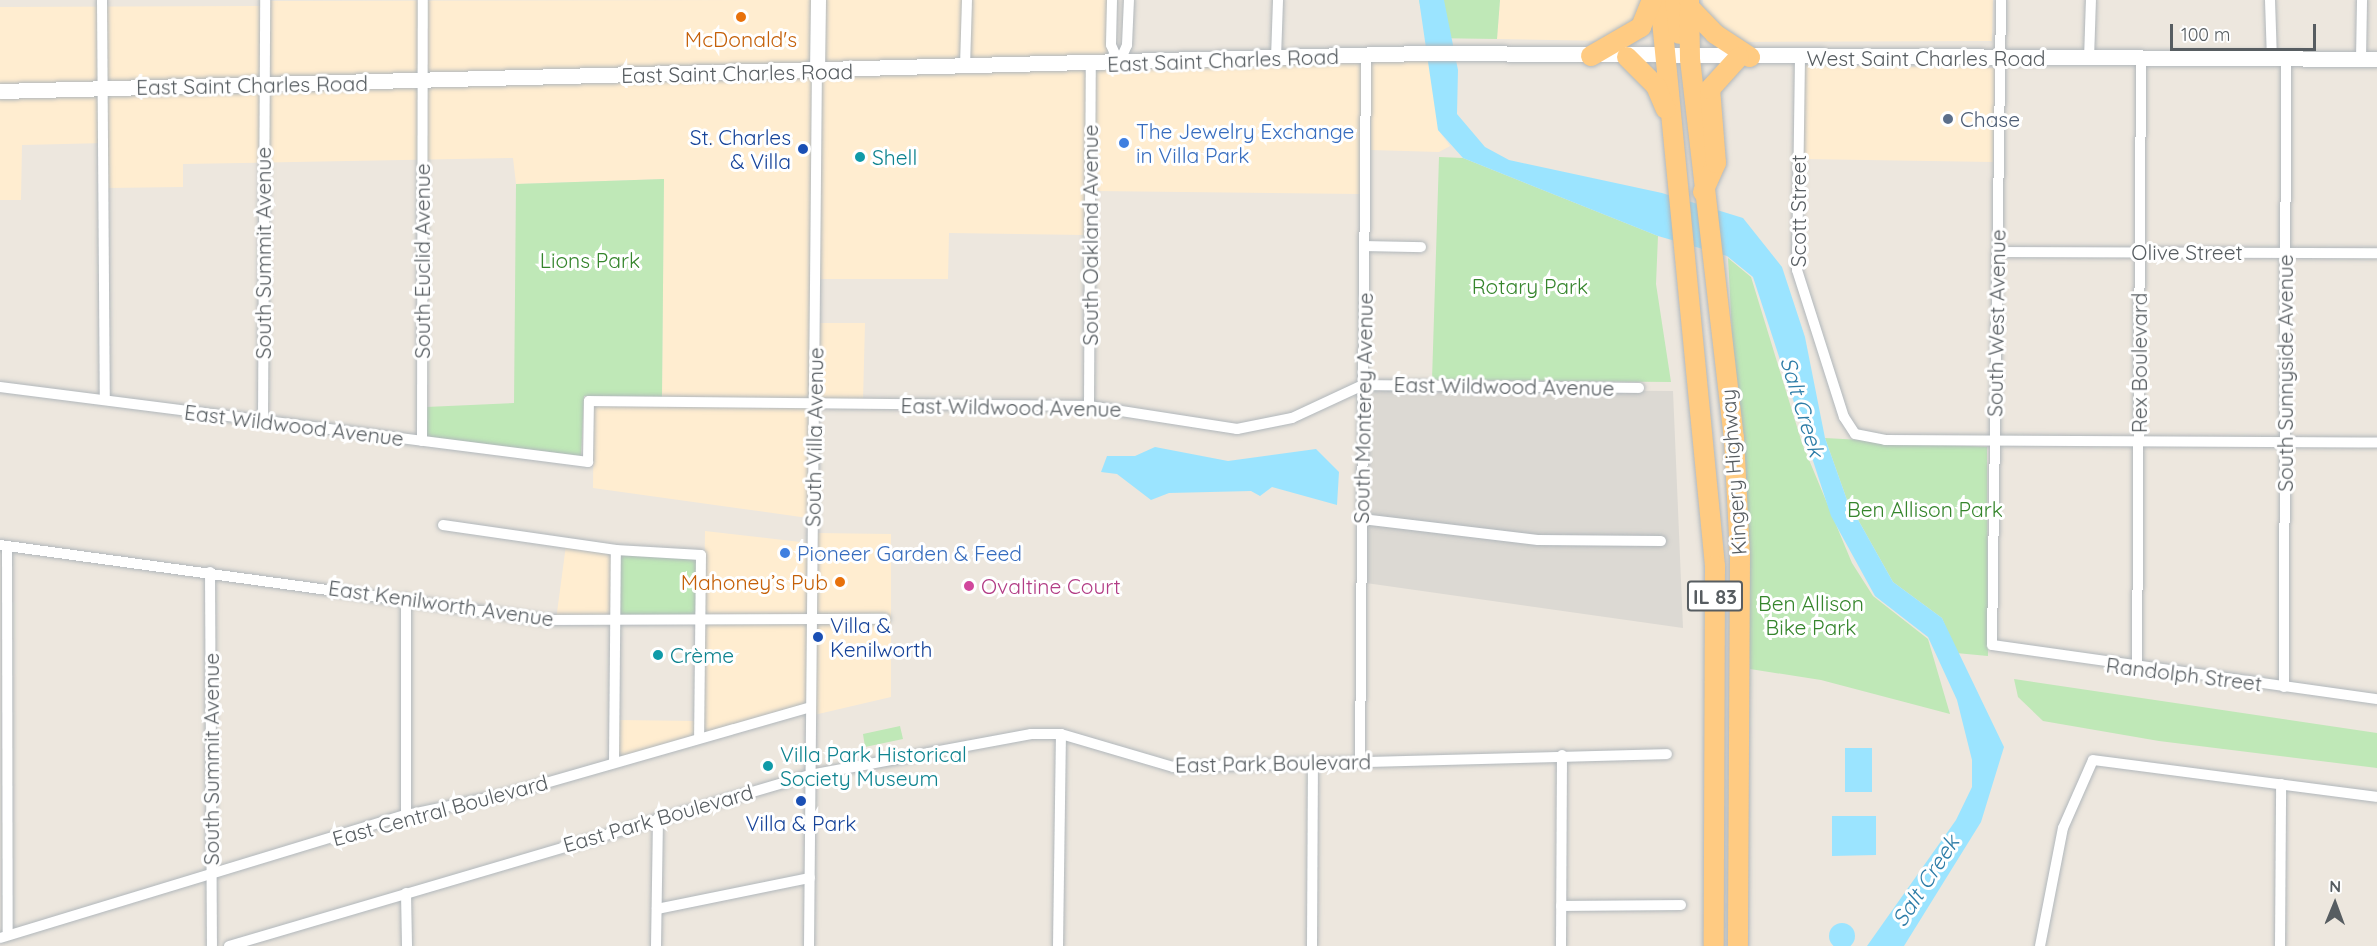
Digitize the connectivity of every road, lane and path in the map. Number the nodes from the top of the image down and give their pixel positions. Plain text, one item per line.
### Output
1 (102, 0) edge
2 (265, 0) edge
3 (423, 0) edge
4 (818, 0) edge
5 (967, 0) edge
6 (1112, 0) edge
7 (1129, 0) edge
8 (1278, 0) edge
9 (1652, 0) edge
10 (1660, 0) edge
11 (2001, 0) edge
12 (2091, 0) edge
13 (2270, 0) edge
14 (2362, 0) edge
15 (1685, 2) edge
16 (1475, 53) joint
17 (1366, 55) junction
18 (1591, 56) junction
19 (1627, 57) junction
20 (1744, 57) junction
21 (1800, 57) junction
22 (1276, 58) junction
23 (1666, 58) junction
24 (1690, 58) junction
25 (1999, 58) junction
26 (2141, 58) junction
27 (2089, 59) junction
28 (2279, 59) junction
29 (2361, 59) junction
30 (2377, 59) edge
31 (1091, 63) junction
32 (1119, 63) junction
33 (965, 67) junction
34 (817, 72) junction
35 (422, 81) junction
36 (264, 85) junction
37 (99, 89) junction
38 (0, 91) edge
39 (1671, 121) junction
40 (1704, 197) junction
41 (1366, 246) junction
42 (1421, 247) dead end
43 (1997, 252) junction
44 (2140, 252) junction
45 (2285, 252) junction
46 (2377, 253) edge
47 (1363, 385) junction
48 (0, 387) edge
49 (1639, 388) dead end
50 (105, 400) junction
51 (814, 404) junction
52 (1089, 406) junction
53 (263, 420) junction
54 (1994, 439) junction
55 (2139, 439) junction
56 (422, 441) junction
57 (2284, 443) junction
58 (2377, 443) edge
59 (1362, 519) junction
60 (443, 525) dead end
61 (1660, 541) dead end
62 (3, 545) edge
63 (616, 550) junction
64 (210, 572) junction
65 (406, 599) junction
66 (885, 619) dead end
67 (615, 620) junction
68 (700, 621) junction
69 (812, 622) junction
70 (1992, 645) joint
71 (2137, 668) junction
72 (2283, 687) junction
73 (2377, 699) edge
74 (811, 707) junction
75 (1061, 734) junction
76 (699, 737) junction
77 (1667, 754) dead end
78 (1562, 755) junction
79 (1360, 761) junction
80 (614, 762) junction
81 (1313, 763) junction
82 (810, 774) junction
83 (2281, 784) junction
84 (2377, 797) edge
85 (406, 815) junction
86 (658, 818) junction
87 (211, 874) junction
88 (810, 878) junction
89 (406, 893) junction
90 (1681, 904) dead end
91 (1561, 906) junction
92 (657, 909) junction
93 (4, 937) edge
94 (212, 946) edge
95 (229, 946) edge
96 (406, 946) edge
97 (656, 946) edge
98 (809, 946) edge
99 (1058, 946) edge
100 (1312, 946) edge
101 (1561, 946) edge
102 (1714, 946) edge
103 (1738, 946) edge
104 (2040, 946) edge
105 (2280, 946) edge

1 - 37 street
2 - 36 street, South Summit Avenue
3 - 35 street, South Euclid Avenue
4 - 34 main road
5 - 33 street
6 - 32 street
7 - 32 street
8 - 22 street
9 - 18 highway
10 - 23 highway, Kingery Highway / IL 83
11 - 25 street, South West Avenue
12 - 27 street
13 - 28 street, South Sunnyside Avenue
14 - 29 street
15 - 20 highway
15 - 24 highway, Kingery Highway / IL 83
16 - 17 main road, East Saint Charles Road
16 - 18 main road, West Saint Charles Road
17 - 22 main road, East Saint Charles Road
17 - 41 street, South Monterey Avenue
18 - 19 main road, West Saint Charles Road
19 - 23 main road, West Saint Charles Road
19 - 39 highway
20 - 21 main road, West Saint Charles Road
20 - 24 main road, West Saint Charles Road
20 - 40 highway
21 - 25 main road, West Saint Charles Road
21 - 54 street, Scott Street
22 - 32 main road, East Saint Charles Road
23 - 24 main road, West Saint Charles Road
23 - 39 highway, Kingery Highway / IL 83
24 - 40 highway, Kingery Highway / IL 83
25 - 27 main road, West Saint Charles Road
25 - 43 street, South West Avenue
26 - 27 main road, West Saint Charles Road
26 - 28 main road, West Saint Charles Road
26 - 44 street, Rex Boulevard
28 - 29 main road, West Saint Charles Road
28 - 45 street, South Sunnyside Avenue
29 - 30 main road, West Saint Charles Road
31 - 32 main road, East Saint Charles Road
31 - 33 main road, East Saint Charles Road
31 - 52 street, South Oakland Avenue
33 - 34 main road, East Saint Charles Road
34 - 35 main road, East Saint Charles Road
34 - 51 street, South Villa Avenue
35 - 36 main road, East Saint Charles Road
35 - 56 street, South Euclid Avenue
36 - 37 main road, East Saint Charles Road
36 - 53 street, South Summit Avenue
37 - 38 main road, East Saint Charles Road
37 - 50 street
39 - 102 highway, Kingery Highway / IL 83
40 - 103 highway, Kingery Highway / IL 83
41 - 42 street
41 - 47 street, South Monterey Avenue
43 - 44 street, Olive Street
43 - 54 street, South West Avenue
44 - 45 street, Olive Street
44 - 55 street, Rex Boulevard
45 - 46 street, Olive Street
45 - 57 street, South Sunnyside Avenue
47 - 49 street, East Wildwood Avenue
47 - 52 street, East Wildwood Avenue
47 - 59 street, South Monterey Avenue
48 - 50 street, East Wildwood Avenue
50 - 53 street, East Wildwood Avenue
51 - 52 street, East Wildwood Avenue
51 - 56 street, East Wildwood Avenue
51 - 69 street, South Villa Avenue
53 - 56 street, East Wildwood Avenue
54 - 55 street
54 - 70 street, South West Avenue
55 - 57 street
55 - 71 street, Rex Boulevard
57 - 58 street
57 - 72 street, South Sunnyside Avenue
59 - 61 street
59 - 79 street, South Monterey Avenue
60 - 63 street
62 - 64 street, East Kenilworth Avenue
62 - 93 street
63 - 67 street
63 - 68 street
64 - 65 street, East Kenilworth Avenue
64 - 87 street, South Summit Avenue
65 - 67 street, East Kenilworth Avenue
65 - 85 street
66 - 69 street, East Kenilworth Avenue
67 - 68 street, East Kenilworth Avenue
67 - 80 street
68 - 69 street, East Kenilworth Avenue
68 - 76 street
69 - 74 street, South Villa Avenue
70 - 71 street, Randolph Street
71 - 72 street, Randolph Street
72 - 73 street, Randolph Street
74 - 76 street, East Central Boulevard
74 - 82 street, South Villa Avenue
75 - 81 street, East Park Boulevard
75 - 82 street, East Park Boulevard
75 - 99 street
76 - 80 street, East Central Boulevard
77 - 78 street, East Park Boulevard
78 - 79 street, East Park Boulevard
78 - 91 street
79 - 81 street, East Park Boulevard
80 - 85 street, East Central Boulevard
81 - 100 street
82 - 86 street, East Park Boulevard
82 - 88 street, South Villa Avenue
83 - 84 street
83 - 104 street
83 - 105 street
85 - 87 street, East Central Boulevard
86 - 89 street, East Park Boulevard
86 - 92 street
87 - 93 street, East Central Boulevard
87 - 94 street, South Summit Avenue
88 - 92 street
88 - 98 street, South Villa Avenue
89 - 95 street, East Park Boulevard
89 - 96 street
90 - 91 street
91 - 101 street
92 - 97 street

